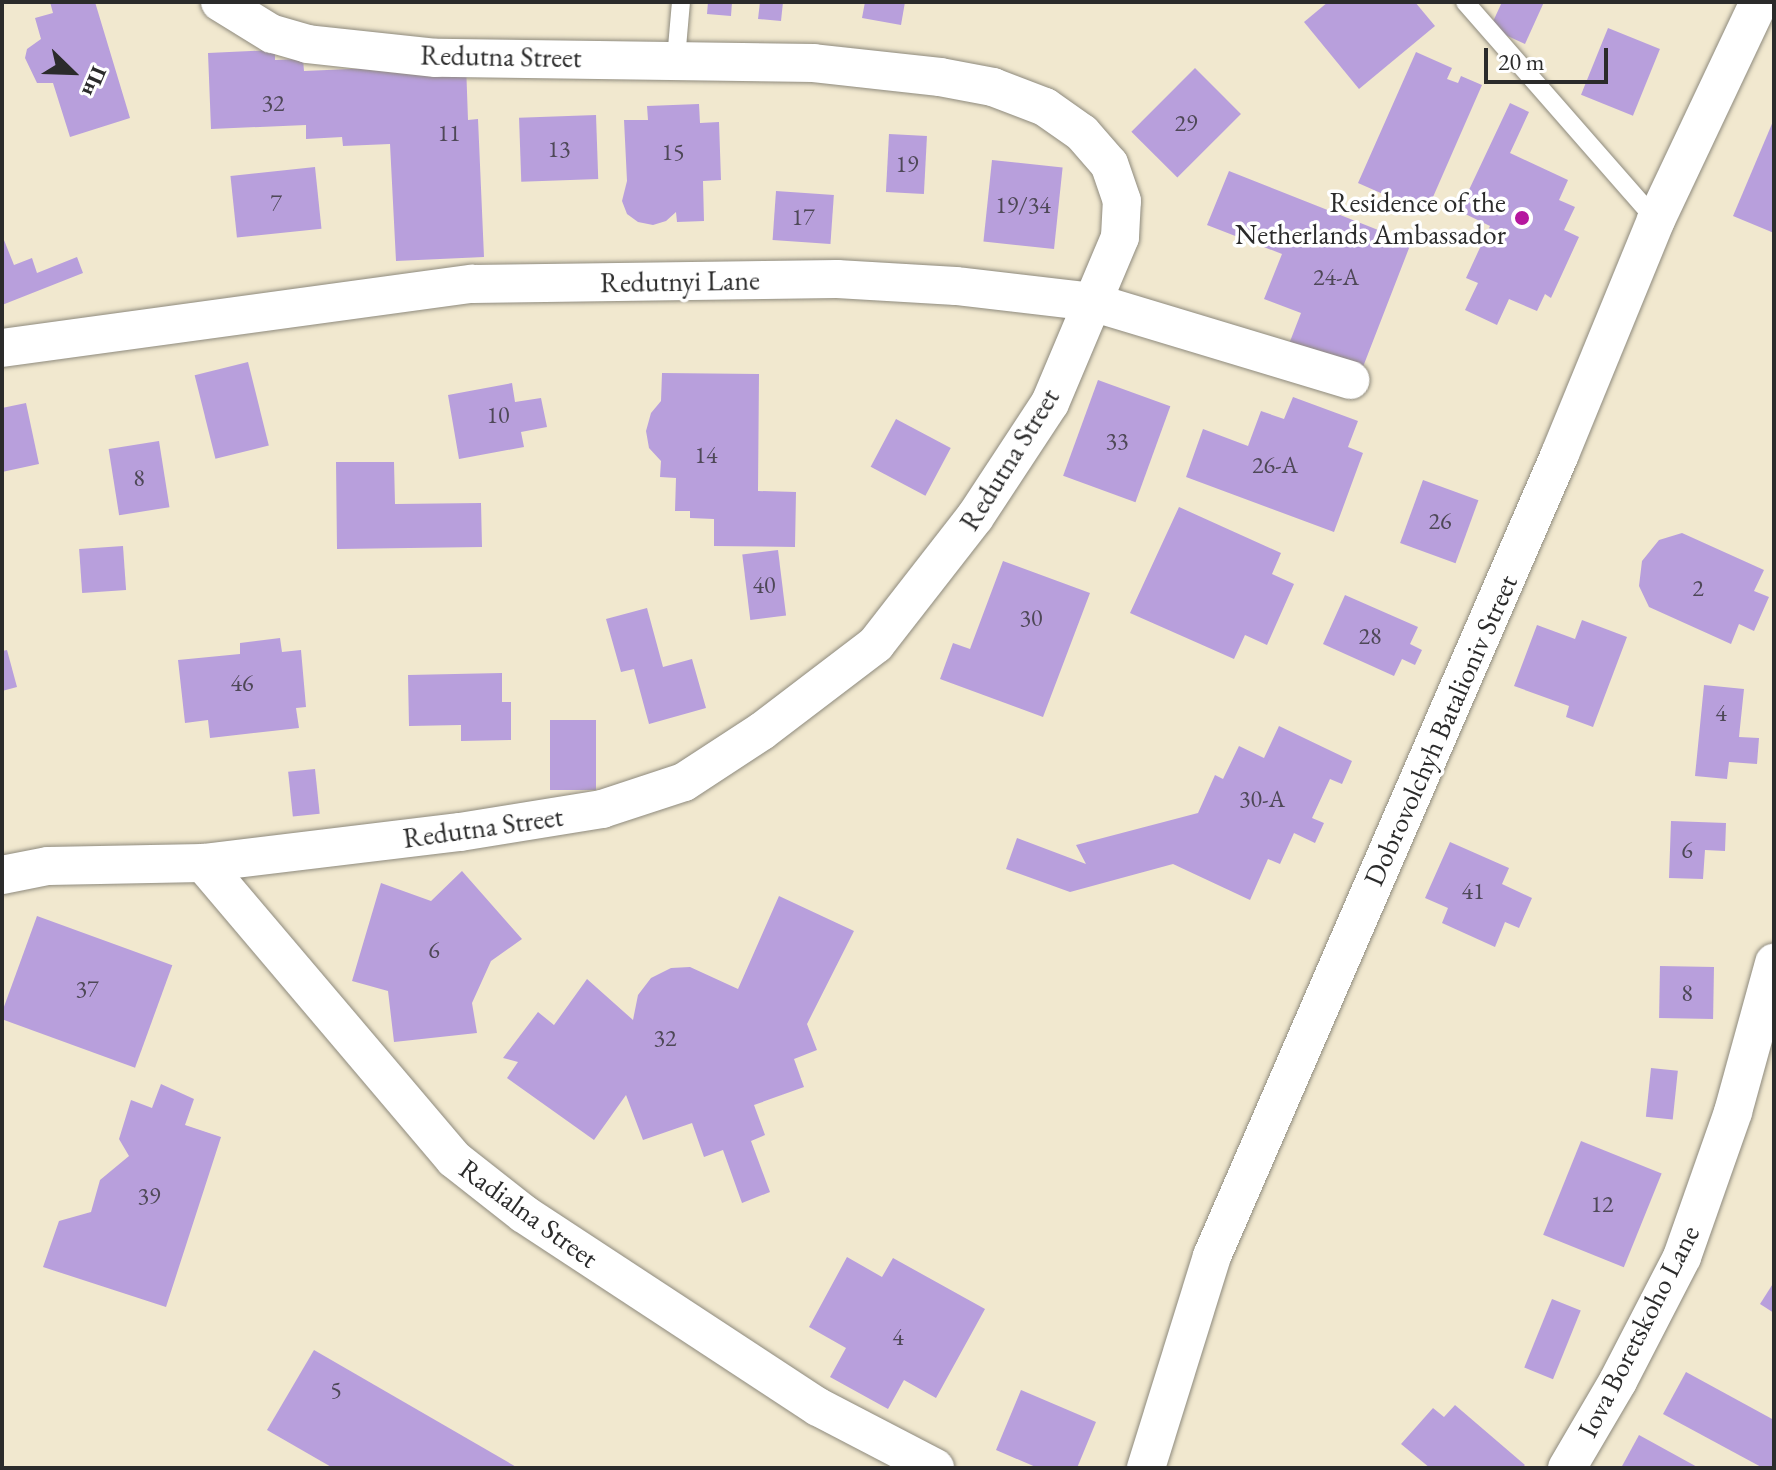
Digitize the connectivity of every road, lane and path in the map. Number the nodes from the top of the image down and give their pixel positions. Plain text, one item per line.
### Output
1 (220, 2) edge
2 (681, 2) edge
3 (1465, 2) edge
4 (1759, 2) edge
5 (676, 59) junction
6 (1656, 220) junction
7 (1092, 302) junction
8 (2, 348) edge
9 (1350, 380) dead end
10 (203, 863) junction
11 (2, 875) edge
12 (1774, 963) edge
13 (935, 1468) edge
14 (1146, 1468) edge
15 (1567, 1468) edge

1 - 5 street, Redutna Street
2 - 5 lane
3 - 6 lane
4 - 6 street, Dobrovolchyh Batalioniv Street
5 - 7 street, Redutna Street
6 - 14 street, Dobrovolchyh Batalioniv Street
7 - 8 street, Redutnyi Lane
7 - 9 street, Redutnyi Lane
7 - 10 street, Redutna Street
10 - 11 street, Redutna Street
10 - 13 street, Radialna Street
12 - 15 street, Iova Boretskoho Lane

